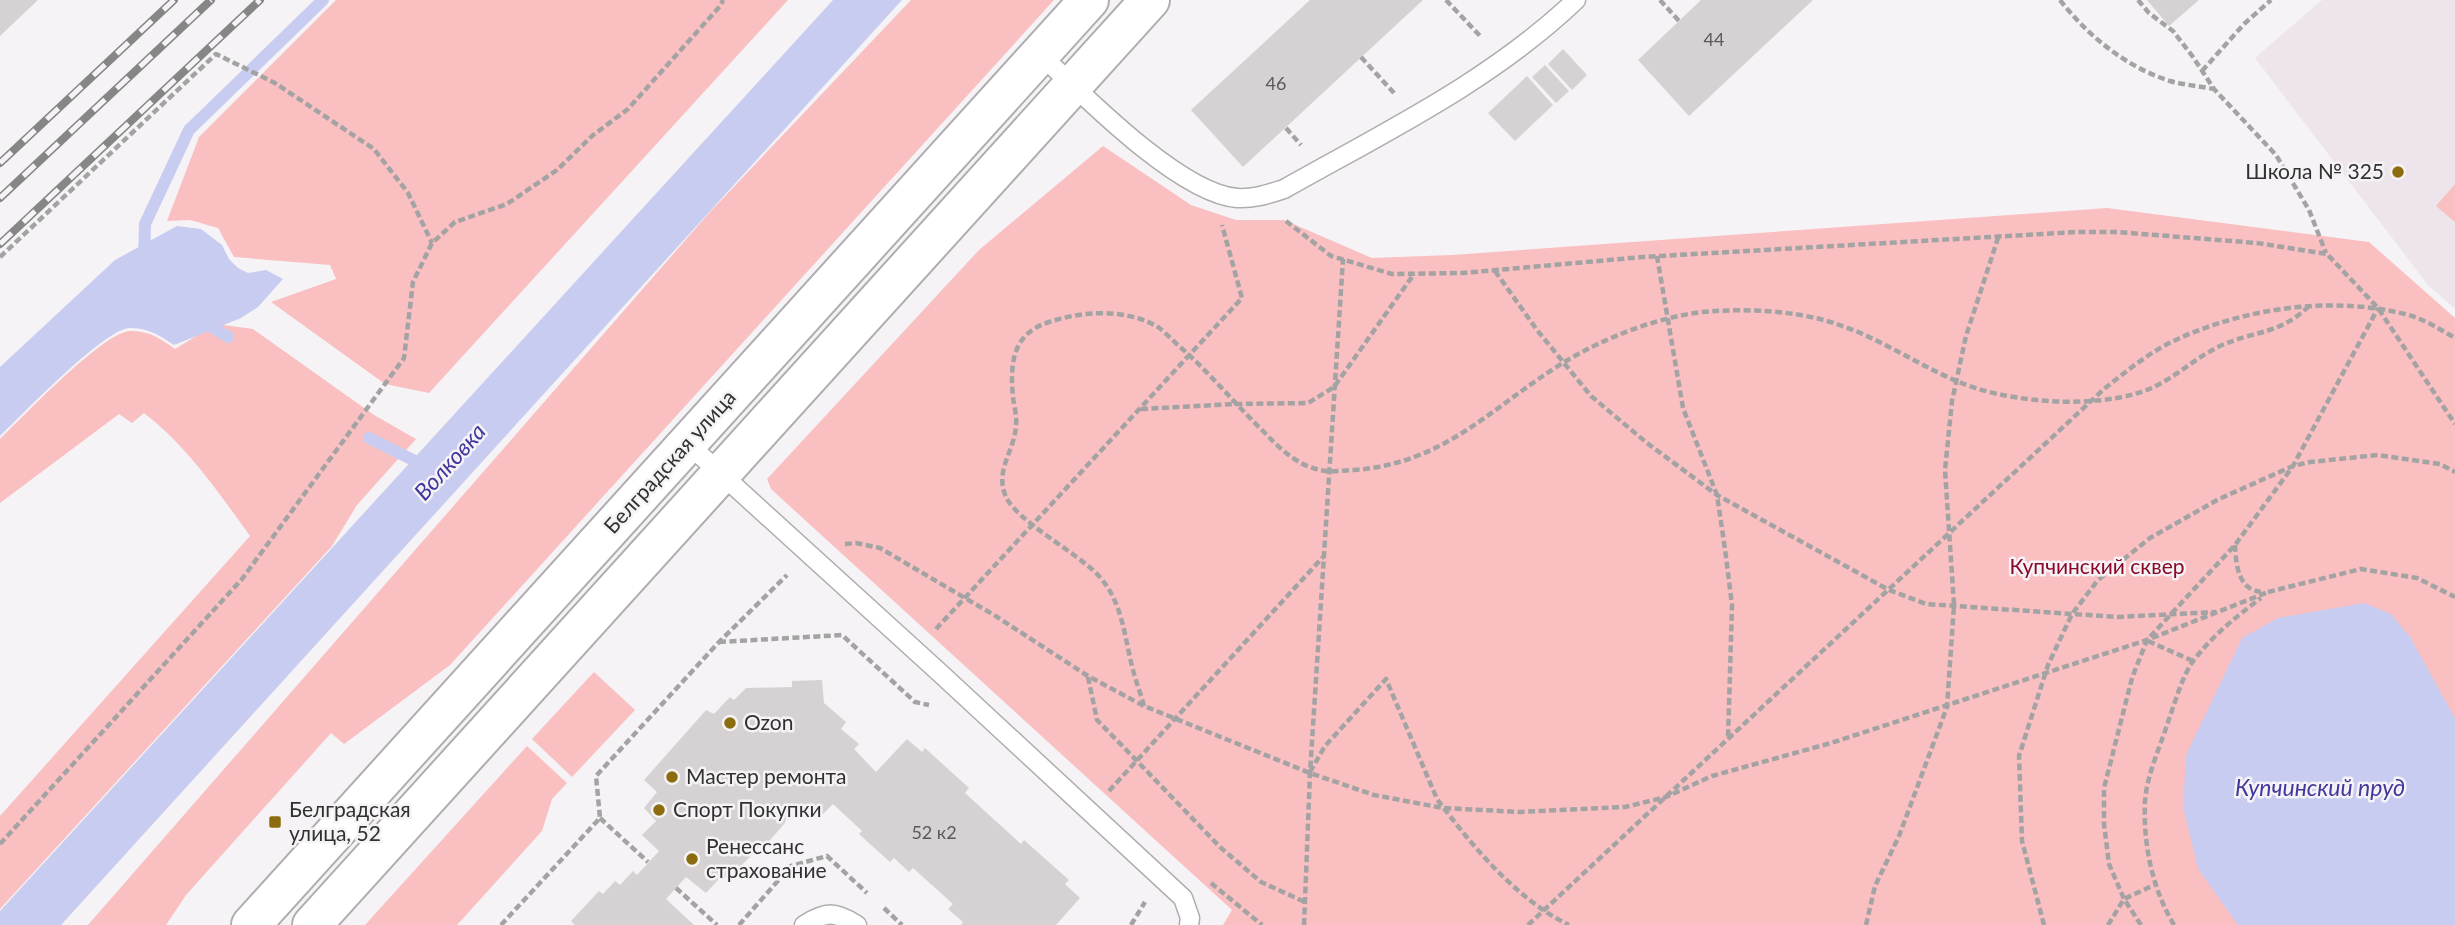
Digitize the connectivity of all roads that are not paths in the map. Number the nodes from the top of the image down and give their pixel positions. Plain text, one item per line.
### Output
1 (1089, 0) edge
2 (1150, 0) edge
3 (1576, 0) edge
4 (1040, 54) junction
5 (1073, 85) junction
6 (687, 443) junction
7 (721, 474) junction
8 (251, 925) edge
9 (312, 925) edge
10 (804, 925) edge
11 (857, 925) edge
12 (1189, 925) edge

1 - 4 street, Белградская улица
2 - 5 street
3 - 5 lane
4 - 5 lane
4 - 6 street, Белградская улица
5 - 7 street
6 - 7 lane
6 - 8 street, Белградская улица
7 - 9 street
7 - 12 lane
10 - 11 lane

